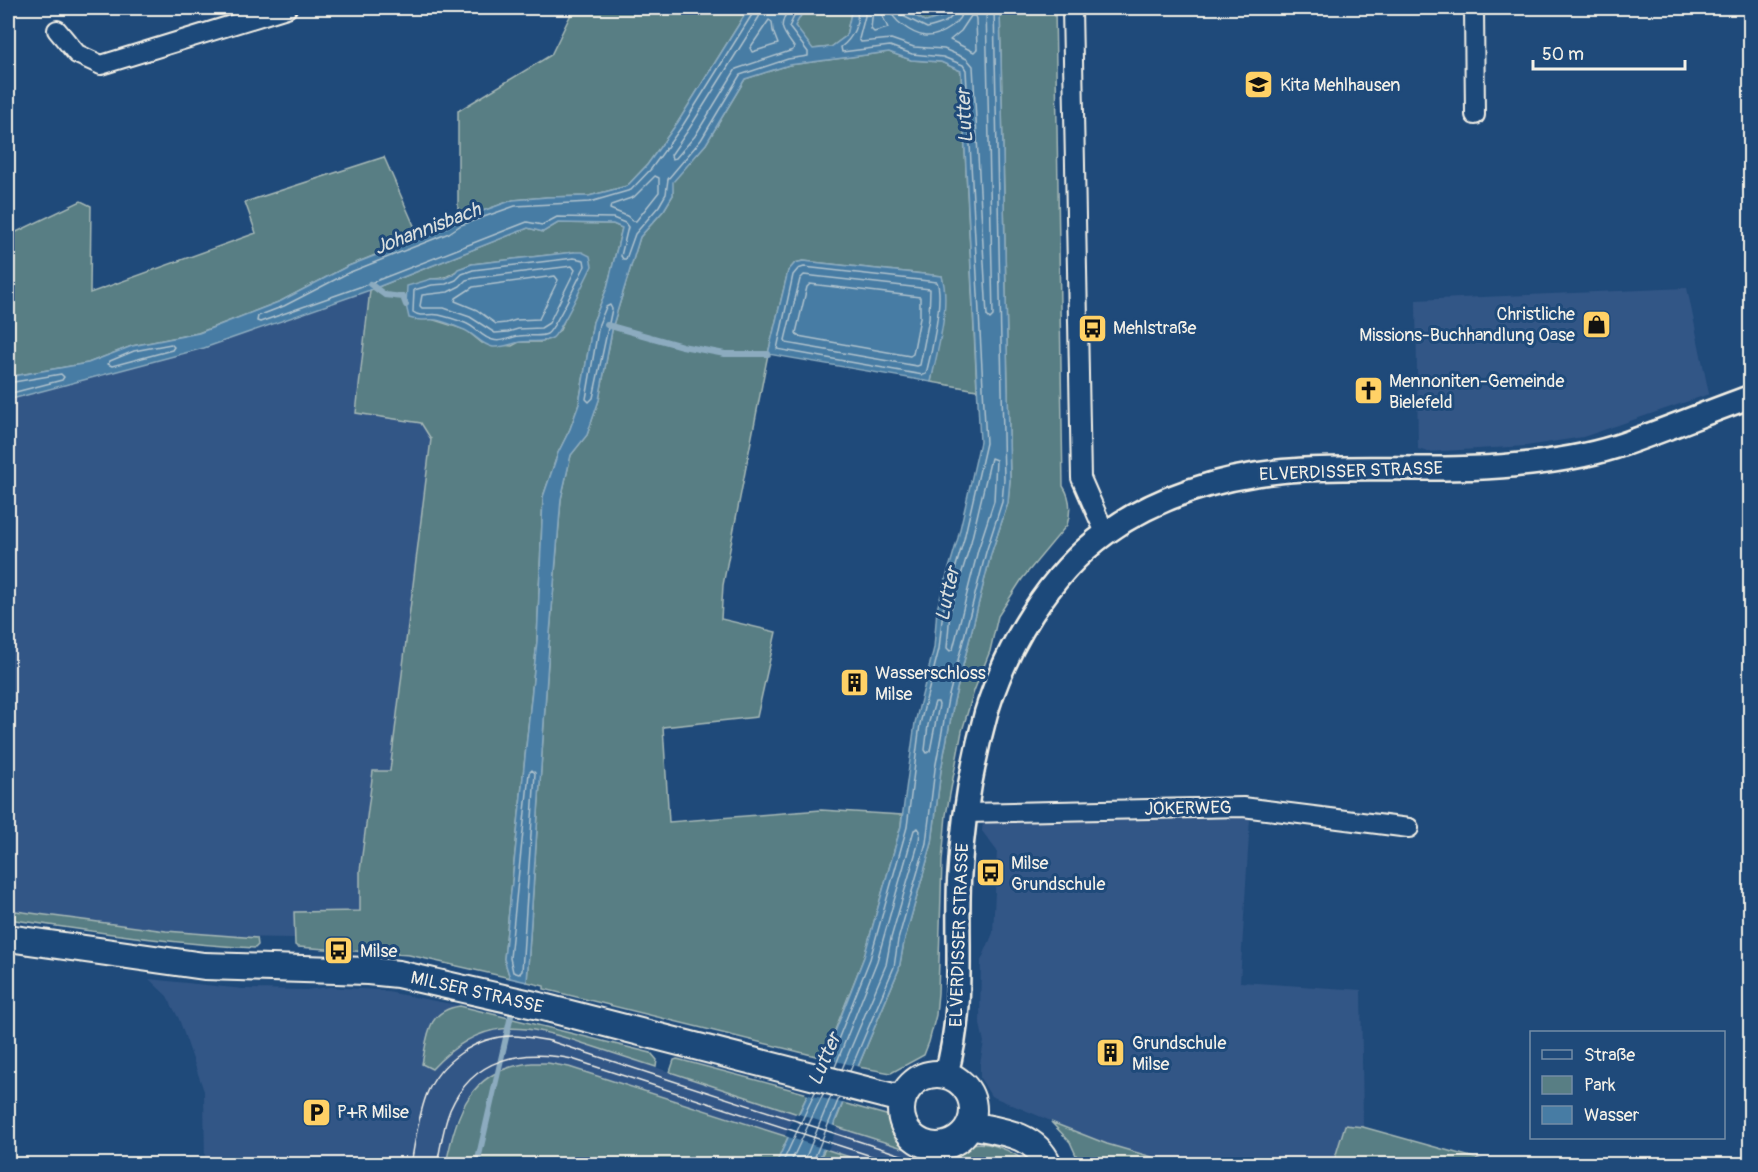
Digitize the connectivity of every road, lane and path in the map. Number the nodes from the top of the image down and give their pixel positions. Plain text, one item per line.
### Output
1 (287, 8) edge
2 (1072, 8) edge
3 (1474, 8) edge
4 (57, 30) dead end
5 (1475, 115) dead end
6 (1750, 397) edge
7 (1105, 533) junction
8 (966, 813) junction
9 (1409, 828) dead end
10 (8, 938) edge
11 (946, 1075) junction
12 (889, 1095) junction
13 (970, 1125) junction
14 (1048, 1164) edge

1 - 4 street
2 - 7 street
3 - 5 street
6 - 7 street, ELVERDISSER STRASSE
7 - 8 street, ELVERDISSER STRASSE
8 - 9 street, JOKERWEG
8 - 11 street, ELVERDISSER STRASSE
10 - 12 main road, MILSER STRASSE
11 - 12 main road
11 - 13 main road
12 - 13 main road
13 - 14 main road

